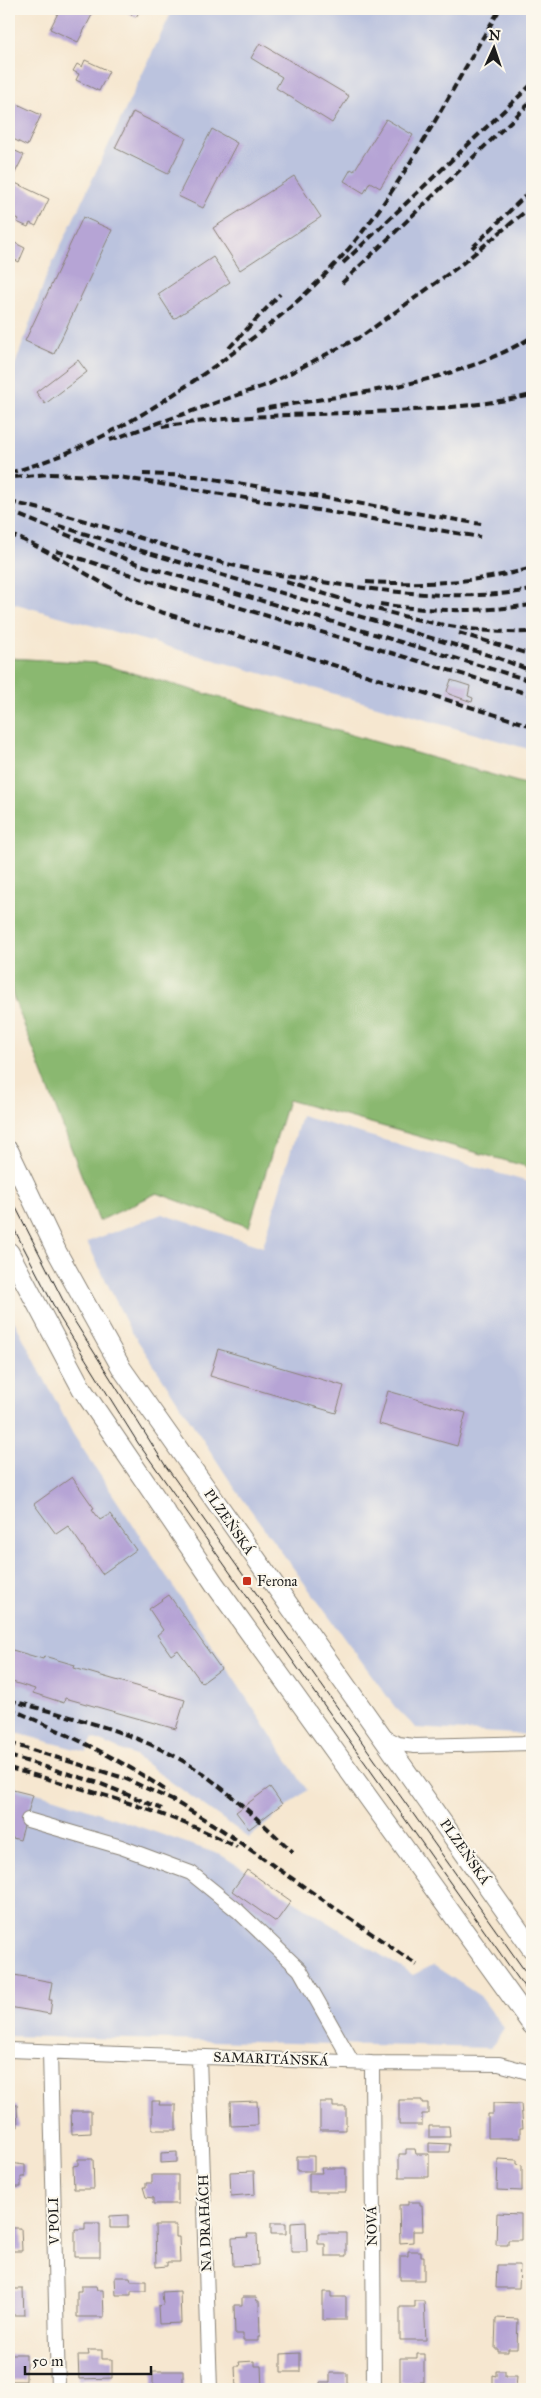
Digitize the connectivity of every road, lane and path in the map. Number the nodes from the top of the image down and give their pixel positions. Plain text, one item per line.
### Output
1 (9, 1151) edge
2 (9, 1252) edge
3 (384, 1736) junction
4 (526, 1743) edge
5 (28, 1820) dead end
6 (532, 1948) edge
7 (532, 2025) edge
8 (9, 2050) edge
9 (50, 2052) junction
10 (199, 2057) junction
11 (352, 2062) junction
12 (372, 2063) junction
13 (532, 2073) edge
14 (58, 2389) edge
15 (210, 2389) edge
16 (374, 2389) edge

1 - 3 main road, PLZEŇSKÁ
2 - 7 main road
3 - 4 street
3 - 6 main road, PLZEŇSKÁ
5 - 11 street
8 - 9 street, SAMARITÁNSKÁ
9 - 10 street, SAMARITÁNSKÁ
9 - 14 street, V POLI
10 - 11 street, SAMARITÁNSKÁ
10 - 15 street, NA DRAHÁCH
11 - 12 street, SAMARITÁNSKÁ
12 - 13 street, SAMARITÁNSKÁ
12 - 16 street, NOVÁ

